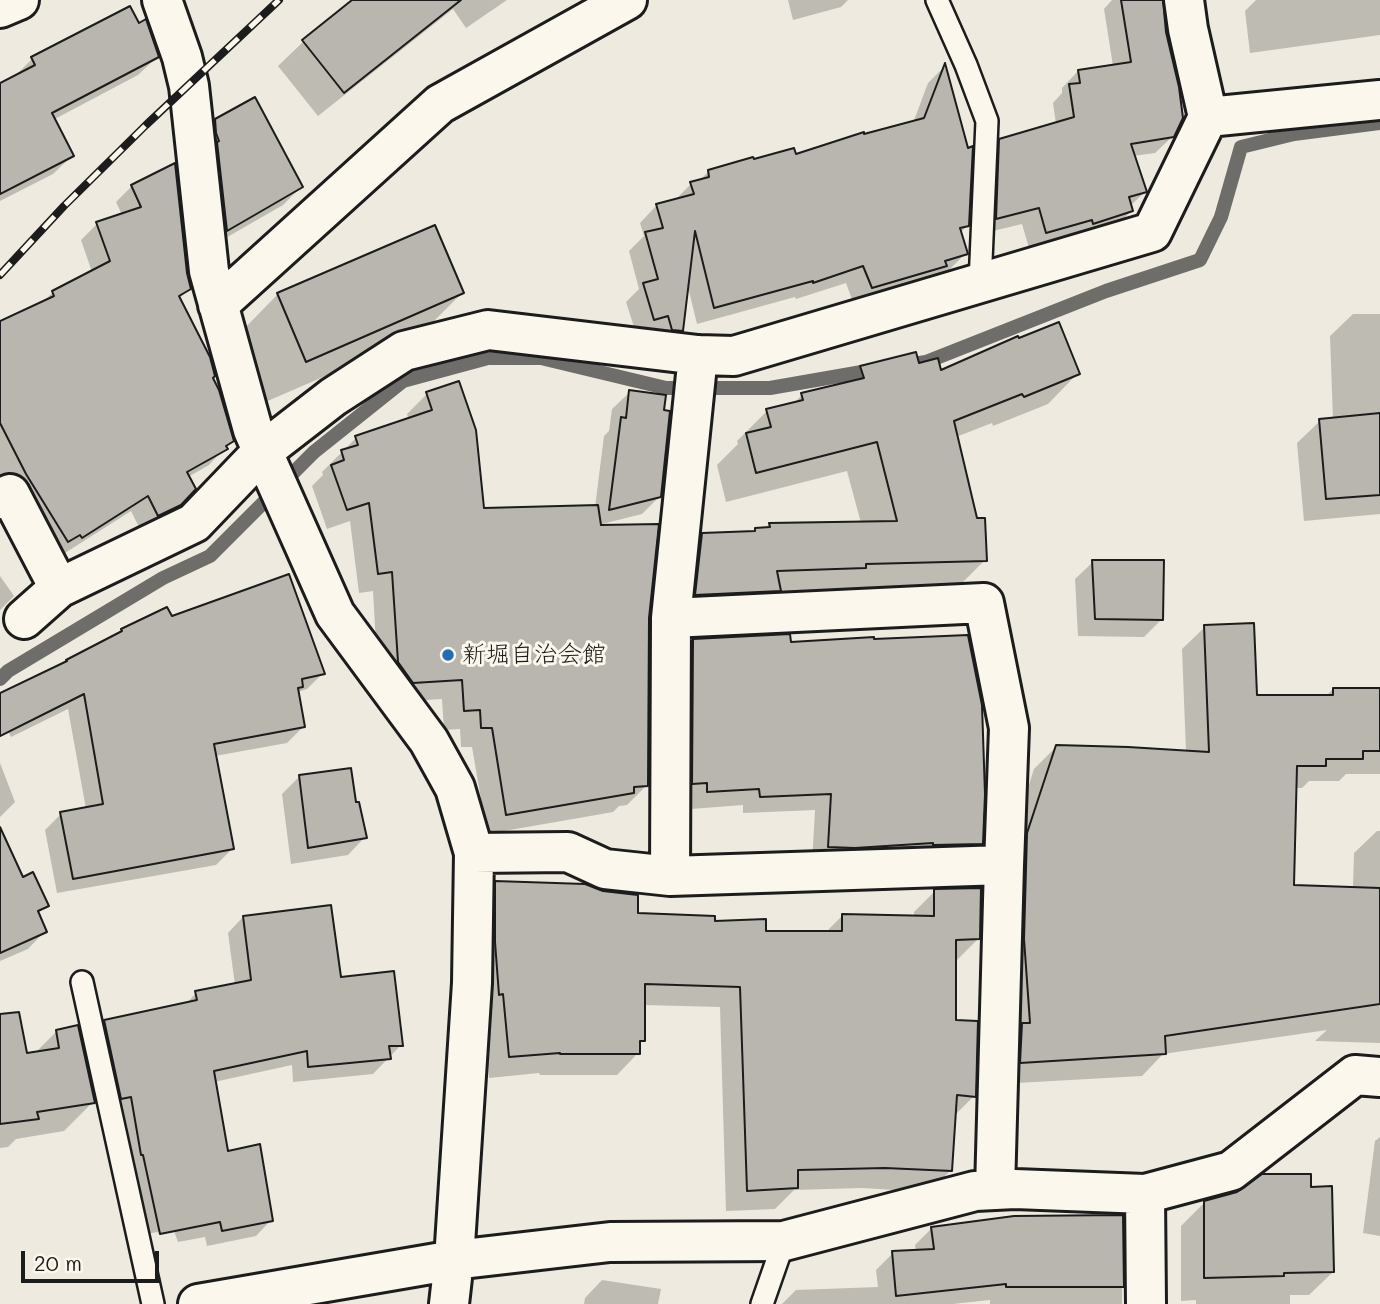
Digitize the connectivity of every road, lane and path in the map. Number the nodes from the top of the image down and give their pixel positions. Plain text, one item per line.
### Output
1 (19, 0) edge
2 (162, 0) edge
3 (627, 0) edge
4 (937, 0) edge
5 (1184, 0) edge
6 (0, 8) edge
7 (1380, 100) edge
8 (1208, 117) junction
9 (980, 284) junction
10 (218, 304) junction
11 (698, 355) junction
12 (262, 453) junction
13 (0, 499) edge
14 (59, 588) junction
15 (671, 618) junction
16 (24, 619) dead end
17 (474, 853) junction
18 (1003, 865) junction
19 (670, 876) junction
20 (82, 982) dead end
21 (1380, 1077) edge
22 (995, 1190) junction
23 (1145, 1194) junction
24 (784, 1241) junction
25 (454, 1260) junction
26 (282, 1296) edge
27 (153, 1304) edge
28 (198, 1304) edge
29 (449, 1304) edge
30 (762, 1304) edge
31 (1146, 1304) edge

1 - 6 street
2 - 10 street
3 - 10 street
4 - 9 lane
5 - 8 street
7 - 8 street
8 - 9 street
9 - 11 street
10 - 12 street
11 - 12 street
11 - 15 street
12 - 14 street
12 - 17 street
13 - 14 street
14 - 16 street
15 - 18 street
15 - 19 street
17 - 19 street
17 - 25 street
18 - 19 street
18 - 22 street
20 - 27 lane
21 - 23 street
22 - 23 street
22 - 24 street
23 - 31 street
24 - 25 street
24 - 30 lane
25 - 26 street
25 - 29 street
26 - 28 street

